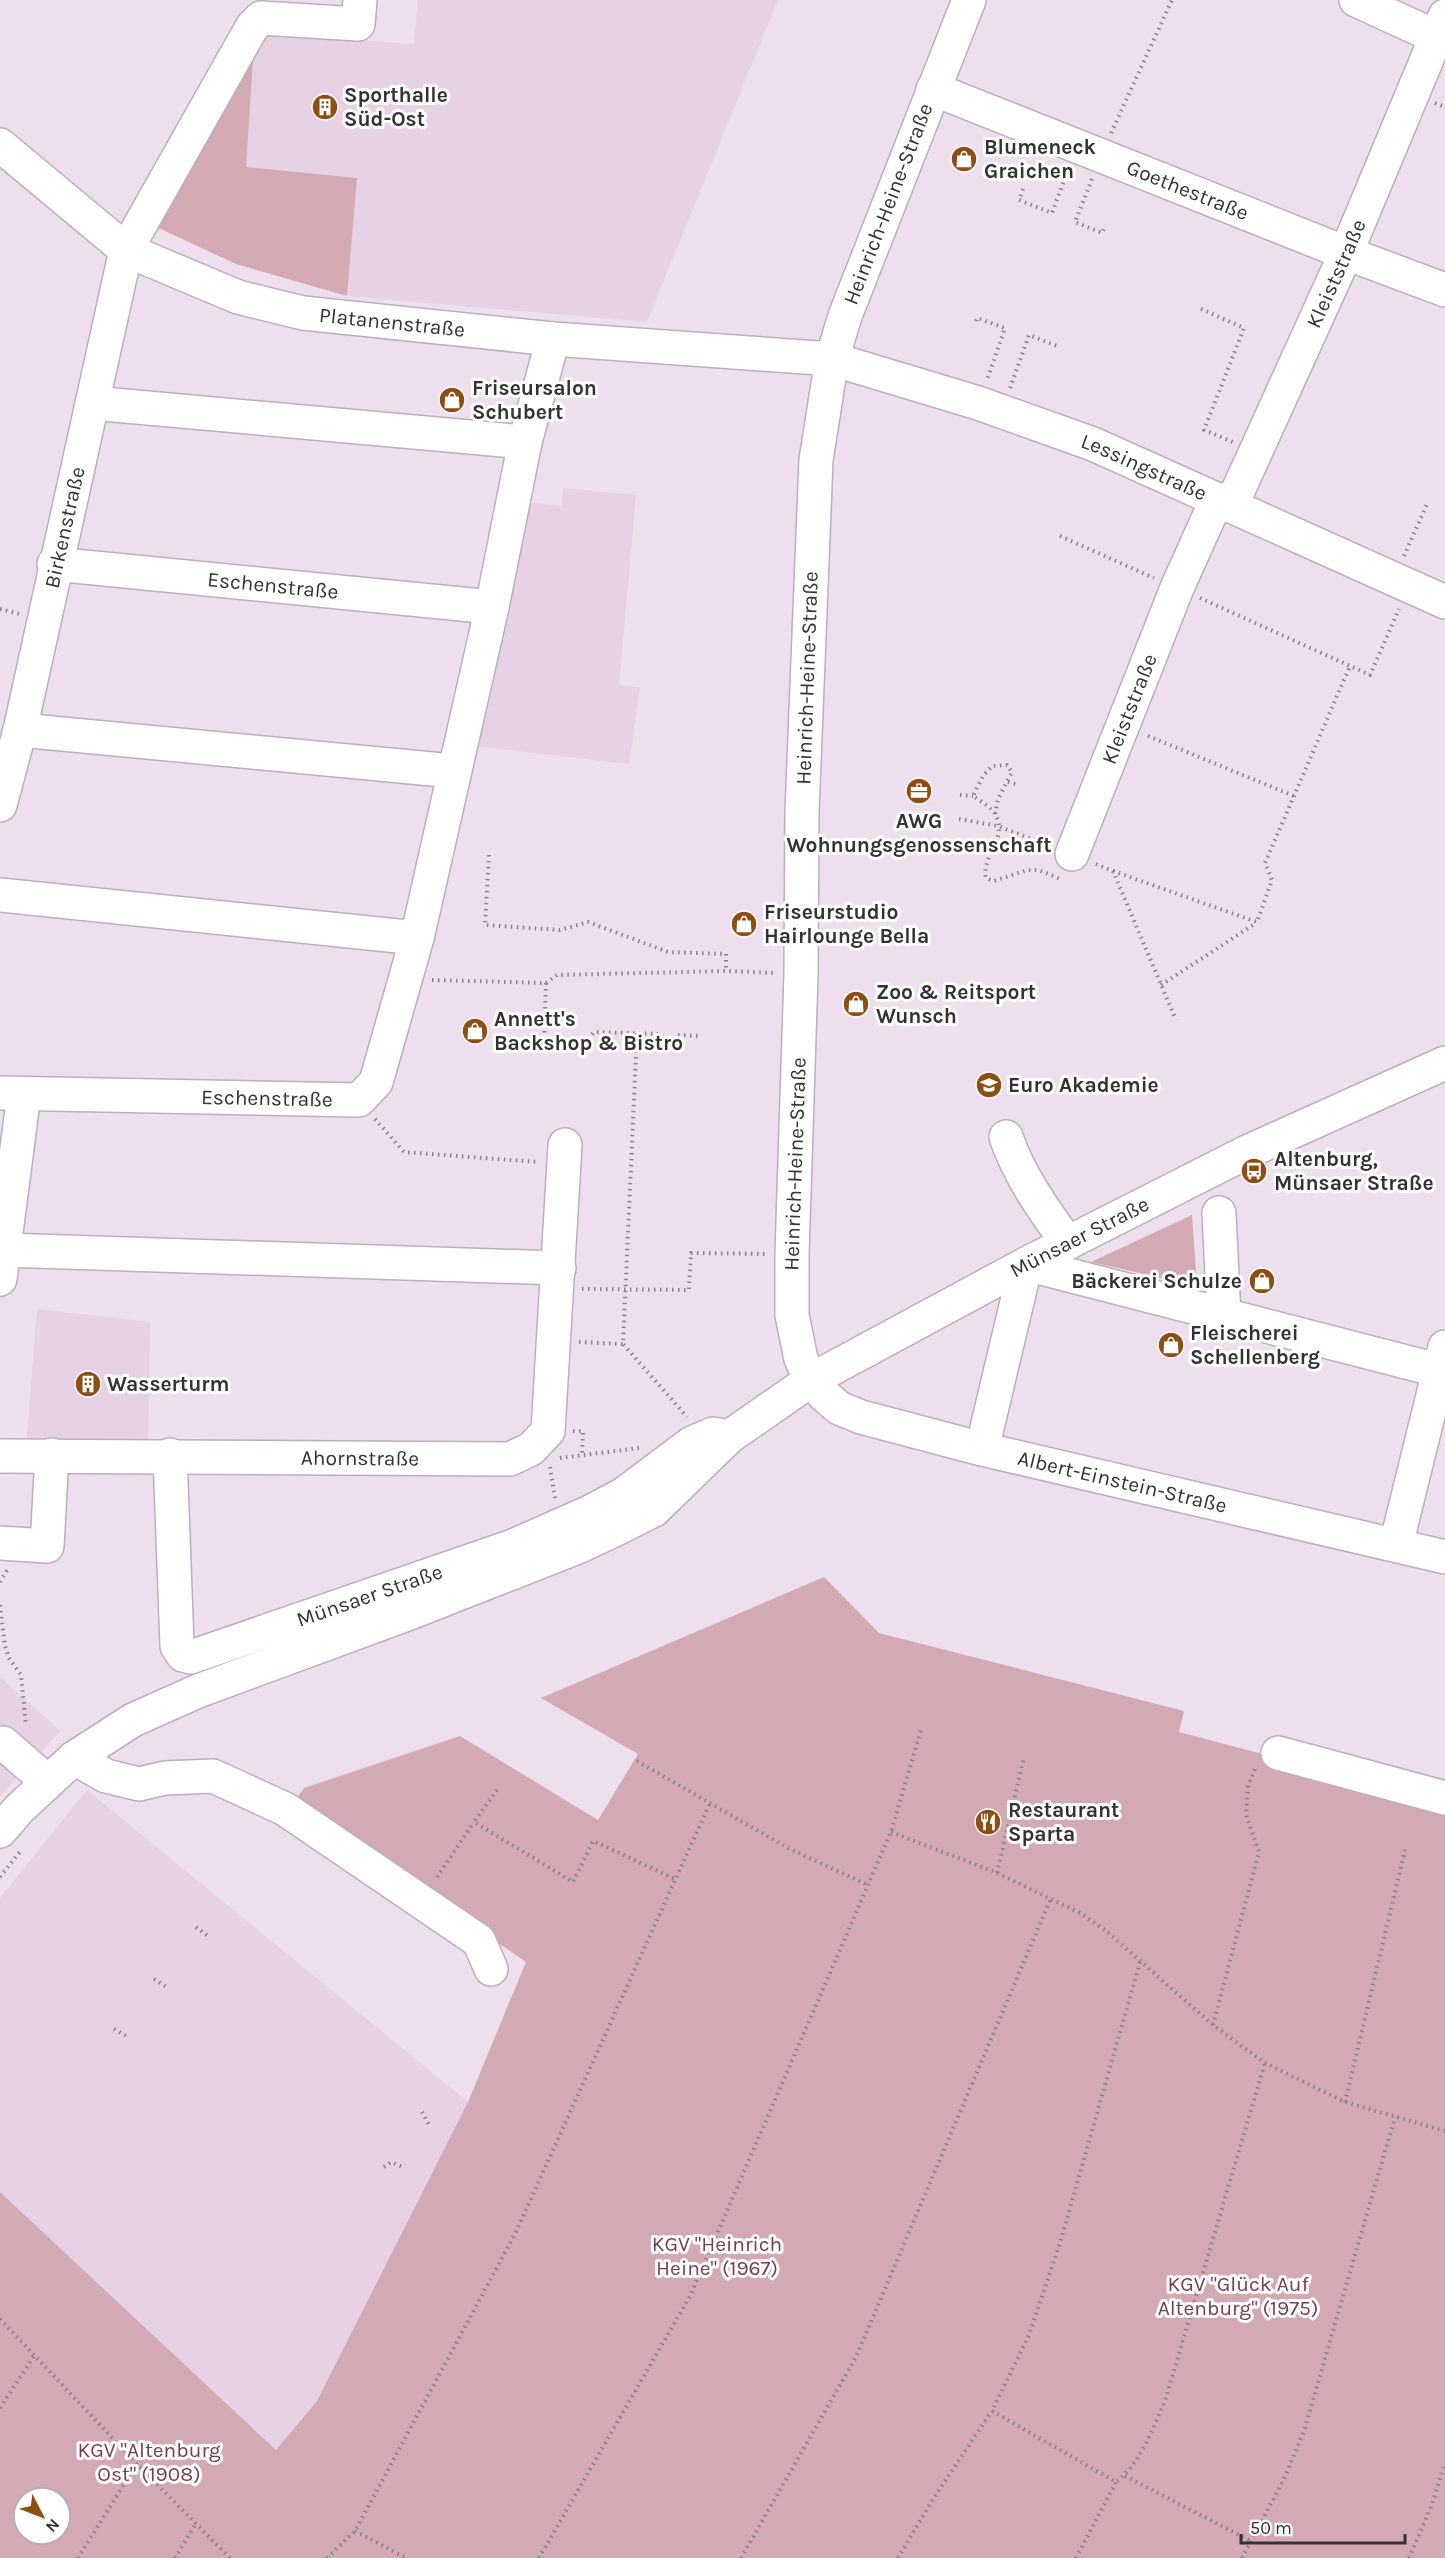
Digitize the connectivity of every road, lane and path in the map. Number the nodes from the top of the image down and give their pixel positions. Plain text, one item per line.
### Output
1 (360, 0) edge
2 (969, 0) edge
3 (1172, 0) edge
4 (1356, 0) edge
5 (1442, 32) edge
6 (933, 89) junction
7 (0, 145) edge
8 (1089, 152) junction
9 (1023, 189) dead end
10 (1104, 228) dead end
11 (126, 250) junction
12 (1346, 254) junction
13 (1445, 290) edge
14 (1201, 309) dead end
15 (976, 321) dead end
16 (553, 339) junction
17 (1056, 349) dead end
18 (832, 359) junction
19 (92, 404) junction
20 (990, 407) junction
21 (1203, 430) dead end
22 (525, 442) junction
23 (1224, 503) junction
24 (1426, 504) dead end
25 (1060, 536) dead end
26 (54, 564) junction
27 (1401, 583) junction
28 (1177, 588) junction
29 (1445, 602) edge
30 (492, 607) junction
31 (1350, 666) junction
32 (1123, 726) junction
33 (20, 730) junction
34 (453, 771) junction
35 (1008, 782) junction
36 (1019, 785) dead end
37 (960, 795) dead end
38 (973, 796) junction
39 (1294, 796) junction
40 (0, 805) edge
41 (995, 813) junction
42 (959, 819) dead end
43 (998, 826) junction
44 (489, 855) dead end
45 (1082, 868) junction
46 (1113, 871) junction
47 (0, 896) edge
48 (1257, 922) junction
49 (417, 938) junction
50 (726, 971) junction
51 (801, 974) junction
52 (405, 980) junction
53 (546, 983) junction
54 (1161, 985) junction
55 (1176, 1020) dead end
56 (637, 1033) junction
57 (658, 1034) dead end
58 (678, 1035) dead end
59 (699, 1036) dead end
60 (1445, 1063) edge
61 (12, 1094) edge
62 (359, 1100) junction
63 (1006, 1137) dead end
64 (564, 1154) joint
65 (1219, 1213) dead end
66 (1068, 1243) junction
67 (792, 1254) junction
68 (2, 1264) edge
69 (1026, 1264) junction
70 (558, 1278) junction
71 (625, 1291) junction
72 (1224, 1317) junction
73 (554, 1340) junction
74 (623, 1344) junction
75 (1443, 1363) edge
76 (812, 1380) junction
77 (693, 1424) dead end
78 (729, 1437) junction
79 (641, 1448) dead end
80 (981, 1449) junction
81 (52, 1455) junction
82 (170, 1455) junction
83 (0, 1456) edge
84 (560, 1526) junction
85 (0, 1543) edge
86 (1396, 1545) junction
87 (1445, 1557) edge
88 (0, 1605) edge
89 (921, 1730) dead end
90 (3, 1743) dead end
91 (1278, 1753) joint
92 (1024, 1757) dead end
93 (74, 1758) junction
94 (637, 1761) dead end
95 (39, 1774) junction
96 (497, 1790) dead end
97 (1445, 1798) edge
98 (710, 1803) junction
99 (474, 1822) junction
100 (0, 1831) edge
101 (891, 1832) junction
102 (1405, 1850) dead end
103 (997, 1872) junction
104 (437, 1878) dead end
105 (675, 1879) junction
106 (868, 1885) junction
107 (1051, 1898) junction
108 (196, 1927) dead end
109 (208, 1937) dead end
110 (1140, 1962) junction
111 (491, 1969) dead end
112 (154, 1979) dead end
113 (168, 1988) dead end
114 (1213, 2025) junction
115 (114, 2029) dead end
116 (128, 2037) dead end
117 (1265, 2063) junction
118 (1345, 2102) junction
119 (422, 2112) dead end
120 (1395, 2117) junction
121 (429, 2125) dead end
122 (1445, 2131) edge
123 (384, 2167) dead end
124 (405, 2168) dead end
125 (0, 2319) edge
126 (34, 2356) junction
127 (0, 2408) edge
128 (992, 2411) junction
129 (1445, 2463) edge
130 (137, 2464) junction
131 (1125, 2476) junction
132 (1116, 2482) junction
133 (195, 2525) junction
134 (355, 2531) junction
135 (1251, 2541) junction
136 (78, 2558) edge
137 (175, 2558) edge
138 (230, 2558) edge
139 (327, 2558) edge
140 (406, 2558) edge
141 (539, 2558) edge
142 (741, 2558) edge
143 (898, 2558) edge
144 (1076, 2558) edge
145 (1242, 2558) edge
146 (1409, 2558) edge

1 - 11 street, Birkenstraße
2 - 6 street, Heinrich-Heine-Straße
3 - 8 path
4 - 5 street
5 - 12 street, Kleiststraße
6 - 8 street, Goethestraße
6 - 18 street, Heinrich-Heine-Straße
7 - 11 street, Platanenstraße
8 - 9 path
8 - 10 path
8 - 12 street, Goethestraße
11 - 16 street, Platanenstraße
11 - 19 street, Birkenstraße
12 - 13 street, Goethestraße
12 - 23 street, Kleiststraße
14 - 21 path
15 - 20 path
16 - 18 street, Platanenstraße
16 - 22 street, Eschenstraße
17 - 20 path
18 - 20 street, Lessingstraße
18 - 51 street, Heinrich-Heine-Straße
19 - 22 street
19 - 26 street, Birkenstraße
20 - 23 street, Lessingstraße
22 - 30 street, Eschenstraße
23 - 27 street, Lessingstraße
23 - 28 street, Kleiststraße
24 - 27 path
25 - 28 path
26 - 30 street, Eschenstraße
26 - 33 street, Birkenstraße
27 - 29 street, Lessingstraße
27 - 31 path
28 - 31 path
28 - 32 street, Kleiststraße
30 - 34 street, Eschenstraße
31 - 39 path
32 - 39 path
32 - 45 street, Kleiststraße
33 - 34 street
33 - 40 street, Birkenstraße
34 - 49 street, Eschenstraße
35 - 36 path
35 - 38 path
35 - 41 path
37 - 38 path
38 - 41 path
39 - 48 path
41 - 43 path
42 - 43 path
43 - 45 path
43 - 45 path
44 - 50 path
45 - 46 path
46 - 48 path
46 - 54 path
47 - 49 street
48 - 54 path
49 - 52 street, Eschenstraße
50 - 51 path
50 - 53 path
51 - 67 street, Heinrich-Heine-Straße
52 - 53 path
52 - 62 street, Eschenstraße
53 - 56 path
54 - 55 path
56 - 57 path
56 - 71 path
58 - 59 path
60 - 66 street, Münsaer Straße
61 - 62 street, Eschenstraße
61 - 68 street
62 - 64 path
63 - 66 street
64 - 70 street, Ahornstraße
65 - 72 street
66 - 69 street, Münsaer Straße
67 - 71 path
67 - 76 street, Heinrich-Heine-Straße
68 - 70 street
69 - 72 street
69 - 76 street, Münsaer Straße
69 - 80 street
70 - 71 path
70 - 73 street, Ahornstraße
71 - 74 path
72 - 75 street
73 - 74 path
73 - 82 street, Ahornstraße
74 - 77 path
75 - 86 street
76 - 78 street, Münsaer Straße
76 - 80 street, Albert-Einstein-Straße
78 - 84 street, Münsaer Straße
78 - 93 street, Münsaer Straße
79 - 84 path
80 - 86 street, Albert-Einstein-Straße
81 - 82 street, Ahornstraße
81 - 83 street, Ahornstraße
81 - 85 street
82 - 84 street, Münsaer Straße
86 - 87 street, Albert-Einstein-Straße
88 - 95 path
89 - 101 path
90 - 95 street
91 - 97 street
91 - 114 path
92 - 103 path
93 - 95 street, Münsaer Straße
93 - 111 street
94 - 98 path
95 - 100 street, Münsaer Straße
96 - 99 path
98 - 105 path
98 - 106 path
99 - 104 path
99 - 105 path
101 - 103 path
101 - 106 path
102 - 118 path
103 - 107 path
105 - 134 path
106 - 141 path
107 - 110 path
107 - 142 path
108 - 109 path
110 - 114 path
110 - 128 path
112 - 113 path
114 - 117 path
115 - 116 path
117 - 118 path
117 - 131 path
118 - 120 path
119 - 121 path
120 - 122 path
120 - 135 path
123 - 124 path
125 - 126 path
126 - 127 path
126 - 130 path
128 - 132 path
128 - 143 path
129 - 146 path
130 - 133 path
130 - 136 path
131 - 132 path
131 - 135 path
132 - 144 path
133 - 137 path
133 - 138 path
134 - 139 path
134 - 140 path
135 - 145 path

